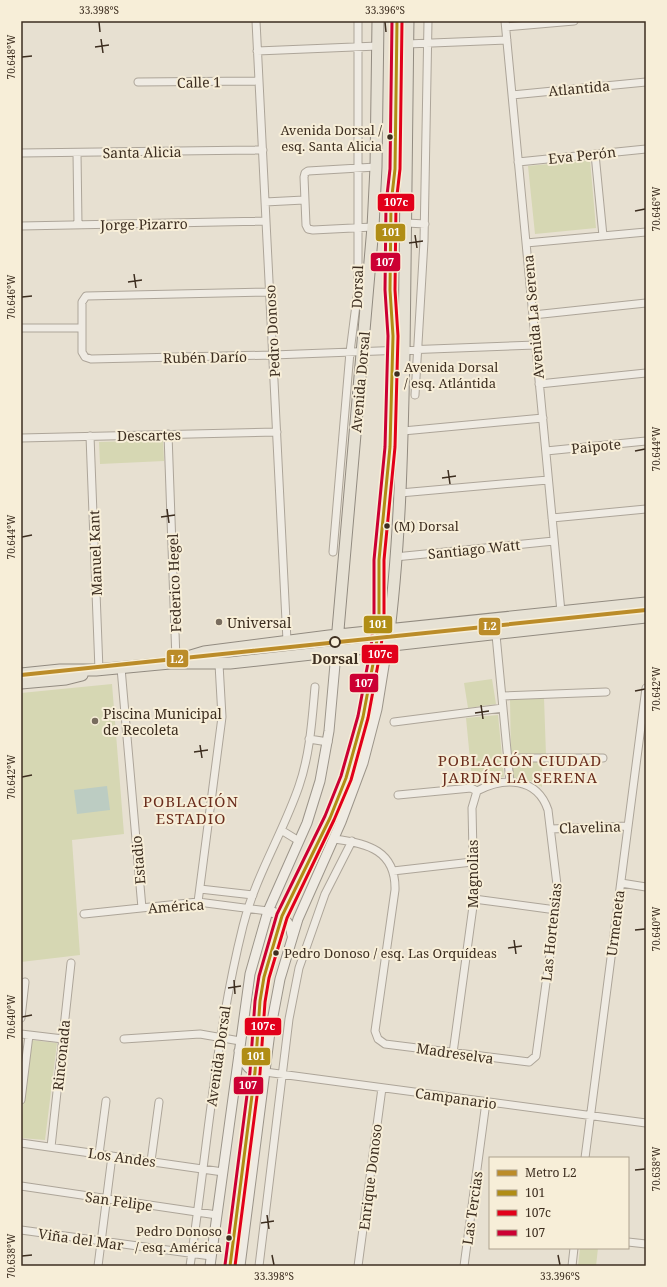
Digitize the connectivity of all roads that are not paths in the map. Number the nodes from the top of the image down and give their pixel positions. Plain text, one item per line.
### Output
1 (256, 21) edge
2 (358, 21) edge
3 (378, 21) edge
4 (408, 21) edge
5 (428, 21) edge
6 (574, 21) edge
7 (505, 24) edge
8 (507, 40) junction
9 (407, 44) junction
10 (427, 44) junction
11 (378, 46) junction
12 (359, 47) junction
13 (257, 51) junction
14 (259, 81) junction
15 (138, 82) dead end
16 (646, 82) edge
17 (512, 95) junction
18 (646, 149) edge
19 (262, 150) junction
20 (21, 153) edge
21 (77, 153) junction
22 (596, 154) junction
23 (518, 162) junction
24 (376, 167) junction
25 (357, 168) junction
26 (304, 200) junction
27 (265, 202) junction
28 (266, 221) junction
29 (407, 223) junction
30 (425, 224) junction
31 (78, 225) junction
32 (21, 226) edge
33 (373, 227) junction
34 (358, 228) junction
35 (646, 232) edge
36 (603, 236) junction
37 (526, 243) junction
38 (270, 292) junction
39 (646, 304) edge
40 (533, 315) junction
41 (21, 328) edge
42 (82, 328) junction
43 (536, 345) junction
44 (418, 349) junction
45 (404, 350) junction
46 (362, 351) junction
47 (350, 352) junction
48 (273, 355) junction
49 (646, 373) edge
50 (539, 384) junction
51 (415, 395) dead end
52 (542, 418) junction
53 (403, 431) junction
54 (277, 432) junction
55 (168, 434) junction
56 (90, 436) junction
57 (21, 438) edge
58 (646, 441) edge
59 (546, 451) junction
60 (548, 480) junction
61 (400, 493) junction
62 (646, 508) edge
63 (552, 518) junction
64 (554, 541) junction
65 (333, 552) dead end
66 (395, 557) junction
67 (646, 604) edge
68 (561, 612) junction
69 (646, 617) edge
70 (389, 630) junction
71 (338, 635) junction
72 (496, 635) junction
73 (287, 641) junction
74 (387, 647) junction
75 (336, 652) junction
76 (273, 659) junction
77 (173, 662) junction
78 (219, 664) junction
79 (121, 668) junction
80 (98, 670) junction
81 (21, 674) edge
82 (21, 684) edge
83 (315, 687) dead end
84 (646, 688) edge
85 (606, 692) dead end
86 (502, 696) junction
87 (503, 708) junction
88 (394, 722) dead end
89 (309, 738) junction
90 (328, 742) junction
91 (508, 758) junction
92 (603, 758) dead end
93 (510, 782) junction
94 (477, 791) junction
95 (398, 795) dead end
96 (628, 826) junction
97 (551, 829) junction
98 (281, 830) junction
99 (334, 839) junction
100 (299, 841) junction
101 (352, 841) junction
102 (472, 862) junction
103 (394, 871) junction
104 (620, 883) junction
105 (646, 887) edge
106 (200, 889) junction
107 (253, 895) junction
108 (474, 899) junction
109 (198, 902) junction
110 (142, 908) junction
111 (248, 908) junction
112 (556, 910) junction
113 (268, 911) junction
114 (84, 914) dead end
115 (292, 935) junction
116 (71, 963) dead end
117 (25, 982) dead end
118 (21, 1018) edge
119 (21, 1034) edge
120 (29, 1035) junction
121 (220, 1036) junction
122 (63, 1039) junction
123 (124, 1039) dead end
124 (239, 1046) junction
125 (453, 1053) junction
126 (532, 1061) joint
127 (265, 1072) junction
128 (282, 1074) junction
129 (22, 1080) edge
130 (382, 1088) junction
131 (21, 1100) edge
132 (106, 1101) dead end
133 (159, 1102) dead end
134 (486, 1102) junction
135 (591, 1116) junction
136 (646, 1123) edge
137 (21, 1143) edge
138 (51, 1147) junction
139 (99, 1154) junction
140 (112, 1156) junction
141 (585, 1157) edge
142 (151, 1161) junction
143 (203, 1169) junction
144 (223, 1172) junction
145 (21, 1186) edge
146 (107, 1199) junction
147 (197, 1212) junction
148 (217, 1215) junction
149 (21, 1230) edge
150 (101, 1241) junction
151 (629, 1242) edge
152 (646, 1244) edge
153 (574, 1249) edge
154 (192, 1254) junction
155 (211, 1261) edge
156 (98, 1266) edge
157 (190, 1266) edge
158 (240, 1266) edge
159 (259, 1266) edge
160 (358, 1266) edge
161 (464, 1266) edge
162 (572, 1266) edge

1 - 13 street, Pedro Donoso
2 - 12 street, Dorsal
3 - 11 main road, Avenida Dorsal
4 - 9 main road
5 - 10 street
6 - 7 street
7 - 8 street, Avenida La Serena
8 - 10 street
8 - 17 street, Avenida La Serena
9 - 10 street
9 - 29 main road
10 - 30 street
11 - 12 street
11 - 24 main road, Avenida Dorsal
12 - 13 street
12 - 25 street, Dorsal
13 - 14 street, Pedro Donoso
14 - 15 street, Calle 1
14 - 19 street, Pedro Donoso
16 - 17 street, Atlantida
17 - 23 street, Avenida La Serena
18 - 22 street, Eva Perón
19 - 21 street, Santa Alicia
19 - 27 street, Pedro Donoso
20 - 21 street, Santa Alicia
21 - 31 street
22 - 23 street, Eva Perón
22 - 36 street
23 - 37 street, Avenida La Serena
24 - 25 street
24 - 33 main road, Avenida Dorsal
25 - 26 street
25 - 34 street, Dorsal
26 - 27 street
26 - 34 street
27 - 28 street, Pedro Donoso
28 - 31 street, Jorge Pizarro
28 - 38 street, Pedro Donoso
29 - 30 street
29 - 45 main road
30 - 44 street
31 - 32 street, Jorge Pizarro
33 - 34 street
33 - 46 main road, Avenida Dorsal
34 - 47 street, Dorsal
35 - 36 street
36 - 37 street
37 - 40 street, Avenida La Serena
38 - 42 street
38 - 48 street, Pedro Donoso
39 - 40 street
40 - 43 street, Avenida La Serena
41 - 42 street
42 - 48 street, Rubén Darío
43 - 44 street, Rubén Darío
43 - 50 street, Avenida La Serena
44 - 45 street, Rubén Darío
44 - 51 street
45 - 46 street, Rubén Darío
45 - 53 main road
46 - 47 street, Rubén Darío
46 - 71 main road, Avenida Dorsal
47 - 48 street, Rubén Darío
47 - 65 street, Dorsal
48 - 54 street, Pedro Donoso
49 - 50 street
50 - 52 street, Avenida La Serena
52 - 53 street
52 - 59 street, Avenida La Serena
53 - 61 main road
54 - 55 street, Descartes
54 - 73 street, Pedro Donoso
55 - 56 street, Descartes
55 - 77 street, Federico Hegel
56 - 57 street, Descartes
56 - 80 street, Manuel Kant
58 - 59 street, Paipote
59 - 60 street, Avenida La Serena
60 - 61 street
60 - 63 street, Avenida La Serena
61 - 66 main road
62 - 63 street
63 - 64 street, Avenida La Serena
64 - 66 street, Santiago Watt
64 - 68 street, Avenida La Serena
66 - 70 main road
67 - 68 main road
68 - 70 main road
69 - 72 main road
70 - 71 main road
70 - 74 main road
71 - 73 main road
71 - 75 main road, Avenida Dorsal
72 - 74 main road
72 - 86 street
73 - 76 main road
73 - 77 main road
74 - 75 main road
74 - 99 main road
75 - 76 main road
75 - 90 main road, Avenida Dorsal
76 - 78 main road
77 - 78 main road
77 - 79 main road
78 - 106 street
79 - 80 main road
79 - 110 street, Estadio
80 - 81 main road
80 - 82 main road
83 - 89 street, Avenida Dorsal
84 - 96 street, Urmeneta
85 - 86 street
86 - 87 street
87 - 88 street
87 - 91 street
89 - 90 street
89 - 98 street, Avenida Dorsal
90 - 100 main road, Avenida Dorsal
91 - 92 street
91 - 93 street
93 - 94 street
93 - 97 street, Las Hortensias
94 - 95 street
94 - 102 street, Magnolias
96 - 97 street, Clavelina
96 - 104 street, Urmeneta
97 - 112 street, Las Hortensias
98 - 100 street
98 - 107 street, Avenida Dorsal
99 - 101 street
99 - 115 main road
100 - 113 main road, Avenida Dorsal
101 - 103 street
101 - 128 street
102 - 103 street
102 - 108 street, Magnolias
103 - 125 street, Madreselva
104 - 105 street
104 - 135 street, Urmeneta
106 - 107 street, América
106 - 109 street
107 - 111 street, Avenida Dorsal
108 - 112 street
108 - 125 street, Magnolias
109 - 110 street, América
109 - 111 street, América
110 - 114 street, América
111 - 113 street, América
111 - 121 street, Avenida Dorsal
112 - 126 street, Las Hortensias
113 - 115 main road
113 - 124 main road, Avenida Dorsal
115 - 127 main road
116 - 122 street, Rinconada
117 - 118 street
119 - 120 street
120 - 122 street
120 - 129 street
121 - 123 street
121 - 124 street
121 - 143 street, Avenida Dorsal
122 - 138 street, Rinconada
124 - 127 main road
124 - 144 main road, Avenida Dorsal
125 - 126 street, Madreselva
127 - 128 street, Campanario
127 - 158 main road
128 - 130 street, Campanario
128 - 159 street
129 - 131 street
130 - 134 street, Campanario
130 - 160 street, Enrique Donoso
132 - 139 street
133 - 142 street
134 - 135 street, Campanario
134 - 161 street, Las Tercias
135 - 136 street, Campanario
135 - 141 street, Urmeneta
137 - 138 street, Los Andes
138 - 139 street, Los Andes
139 - 140 street, Los Andes
140 - 142 street, Los Andes
140 - 146 street
142 - 143 street, Los Andes
143 - 144 street, Los Andes
143 - 147 street, Avenida Dorsal
144 - 148 main road, Avenida Dorsal
145 - 146 street, San Felipe
146 - 147 street, San Felipe
146 - 150 street
147 - 148 street, San Felipe
147 - 154 street, Avenida Dorsal
148 - 155 main road, Avenida Dorsal
149 - 150 street, Viña del Mar
150 - 154 street, Viña del Mar
150 - 156 street
151 - 152 street
153 - 162 street
154 - 155 street, Viña del Mar
154 - 157 street, Avenida Dorsal

